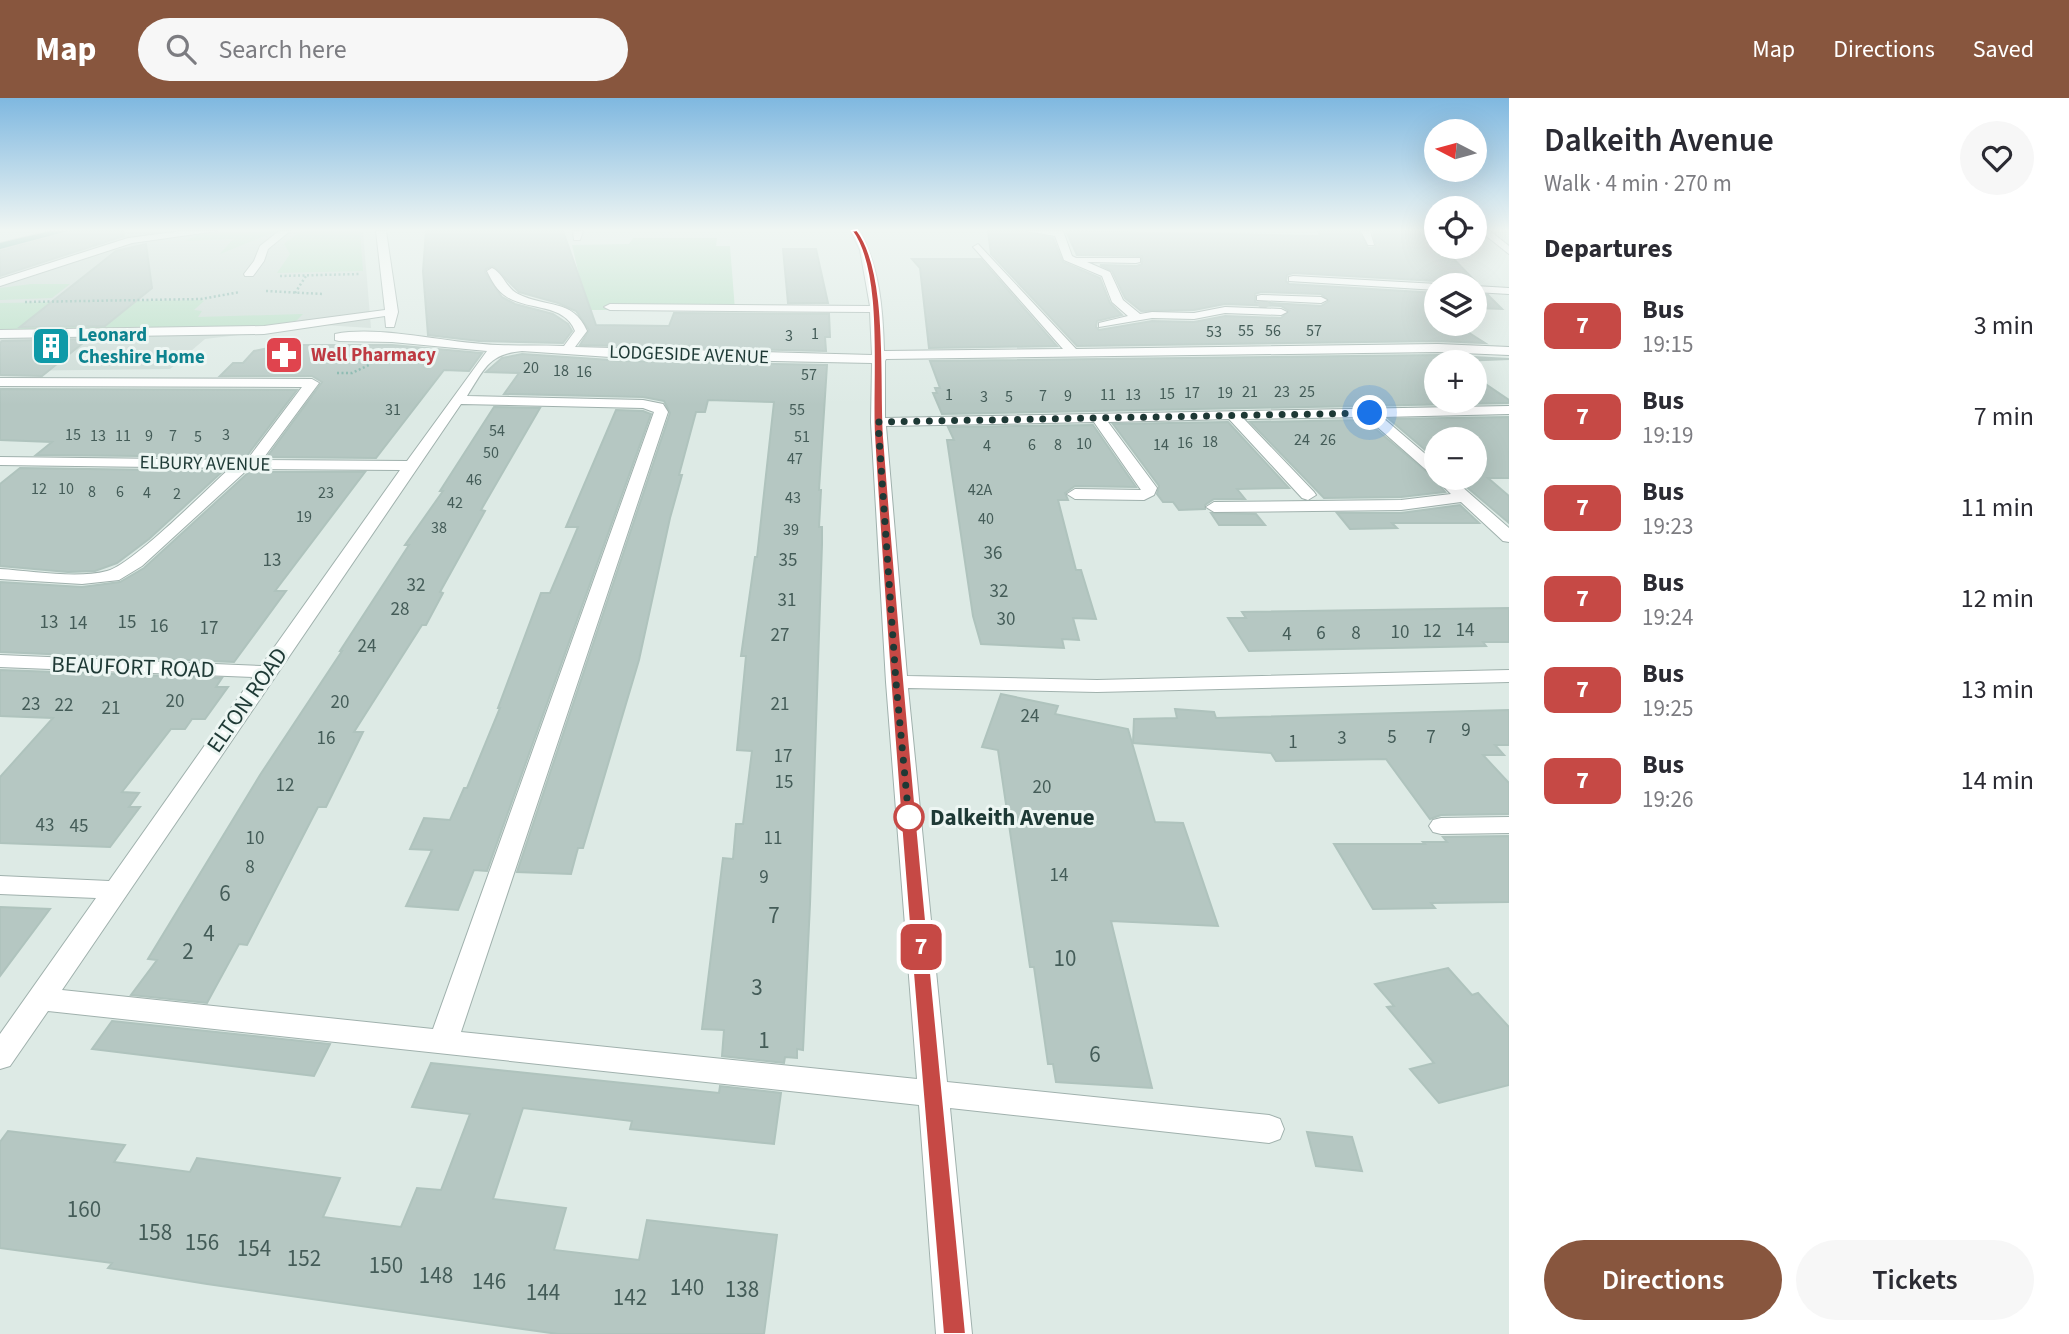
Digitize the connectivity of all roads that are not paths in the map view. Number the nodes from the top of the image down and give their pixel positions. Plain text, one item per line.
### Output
1 (389, 289) edge
2 (502, 289) edge
3 (872, 289) edge
4 (1015, 289) edge
5 (1112, 289) edge
6 (1487, 290) edge
7 (1509, 291) edge
8 (1321, 300) dead end
9 (610, 307) dead end
10 (875, 309) junction
11 (1136, 317) junction
12 (392, 325) junction
13 (1103, 325) dead end
14 (0, 334) edge
15 (499, 349) junction
16 (567, 350) junction
17 (1509, 351) edge
18 (1073, 354) junction
19 (880, 357) junction
20 (0, 382) edge
21 (457, 400) junction
22 (1509, 410) edge
23 (1370, 413) junction
24 (1233, 416) junction
25 (1098, 418) junction
26 (878, 422) junction
27 (0, 461) edge
28 (1424, 461) edge
29 (248, 464) junction
30 (409, 466) junction
31 (1456, 490) edge
32 (1355, 493) junction
33 (1074, 494) dead end
34 (1308, 495) junction
35 (1258, 497) dead end
36 (1464, 497) junction
37 (1369, 506) junction
38 (1214, 507) dead end
39 (1509, 537) edge
40 (0, 574) edge
41 (0, 661) edge
42 (266, 672) junction
43 (1509, 676) edge
44 (896, 682) junction
45 (1509, 825) edge
46 (1441, 826) dead end
47 (0, 885) edge
48 (116, 890) junction
49 (41, 999) junction
50 (443, 1042) junction
51 (0, 1057) edge
52 (934, 1096) junction
53 (1269, 1129) dead end
54 (954, 1334) edge

1 - 12 street
2 - 16 street
3 - 10 street
4 - 18 street
5 - 11 street
6 - 7 street
8 - 11 street
9 - 10 street
10 - 19 street
11 - 13 street
12 - 14 street, LODGESIDE AVENUE
12 - 15 street, LODGESIDE AVENUE
15 - 16 street, LODGESIDE AVENUE
15 - 21 street, ELTON ROAD
16 - 19 street, LODGESIDE AVENUE
17 - 18 street, LODGESIDE AVENUE
18 - 19 street, LODGESIDE AVENUE
19 - 26 street
20 - 29 street
21 - 30 street, ELTON ROAD
21 - 50 street
22 - 23 street
23 - 24 street
23 - 28 street
24 - 25 street
24 - 34 street
25 - 26 street
25 - 33 street
26 - 44 street
27 - 29 street, ELBURY AVENUE
29 - 30 street, ELBURY AVENUE
29 - 40 street
30 - 42 street, ELTON ROAD
31 - 36 street
32 - 34 street
32 - 36 street
32 - 37 street
34 - 35 street
36 - 37 street
36 - 39 street
37 - 38 street
41 - 42 street, BEAUFORT ROAD
42 - 48 street, ELTON ROAD
43 - 44 street
44 - 52 street
45 - 46 street
47 - 48 street
48 - 49 street, ELTON ROAD
49 - 50 street
49 - 51 street, ELTON ROAD
50 - 52 street
52 - 53 street
52 - 54 street

